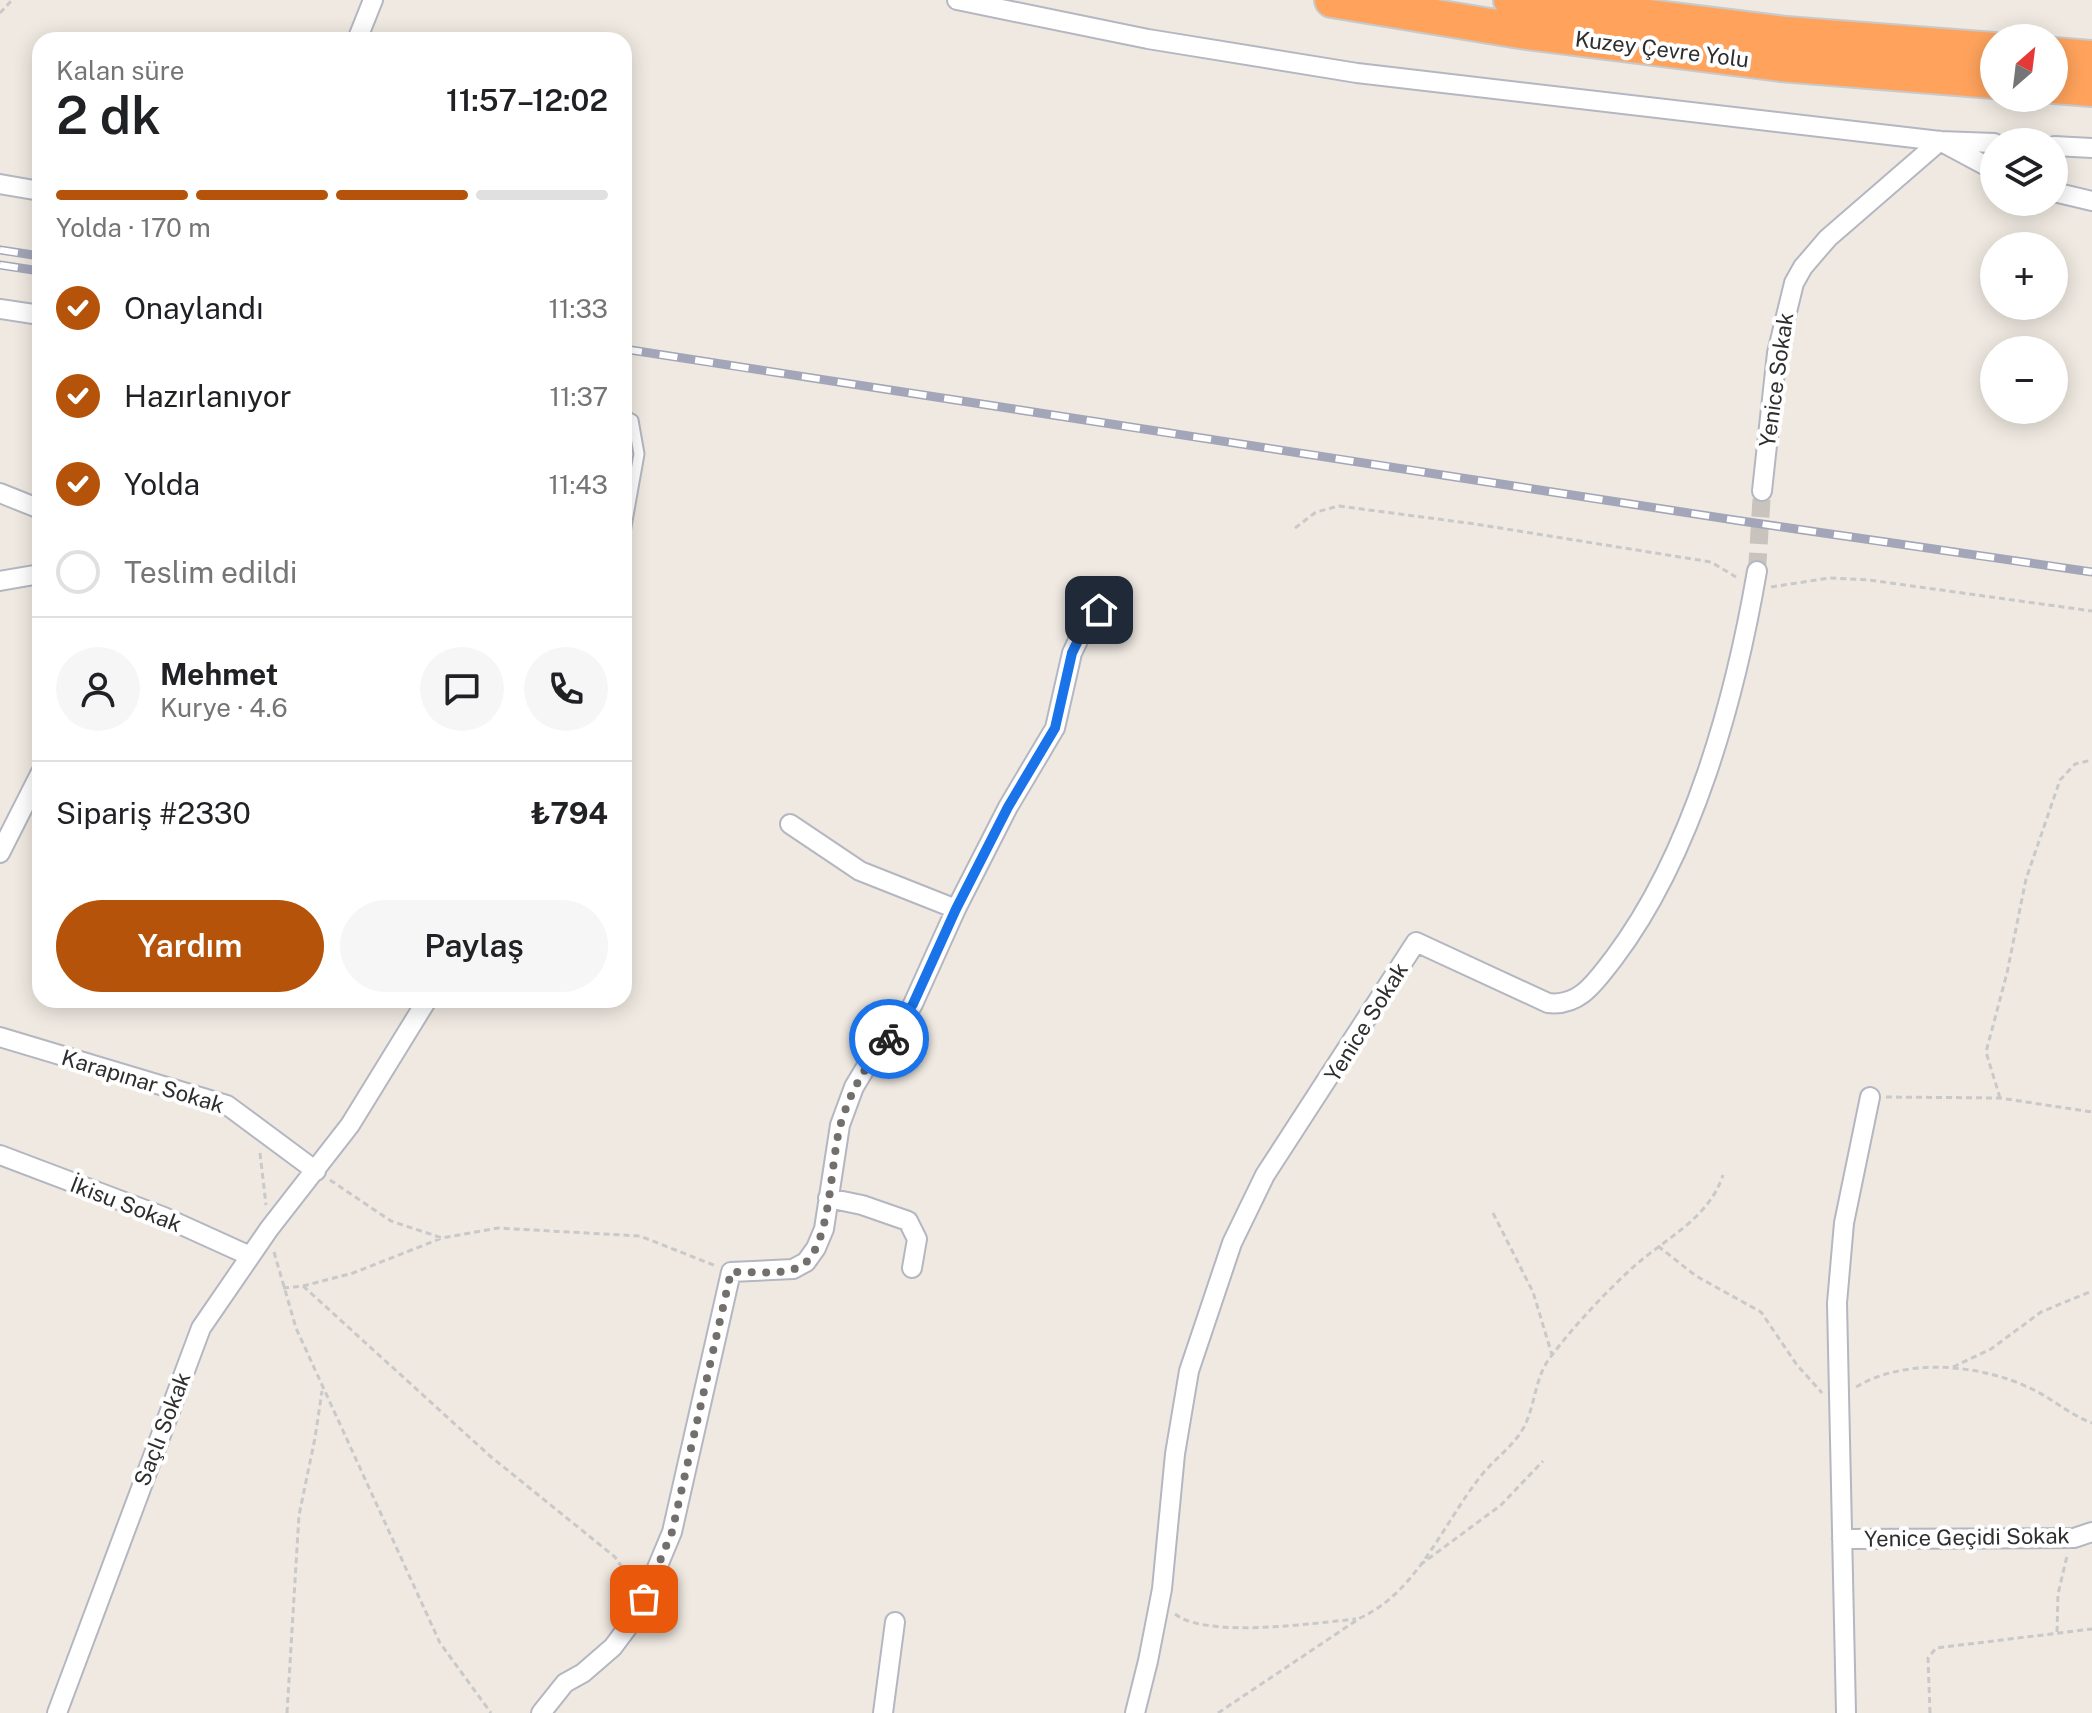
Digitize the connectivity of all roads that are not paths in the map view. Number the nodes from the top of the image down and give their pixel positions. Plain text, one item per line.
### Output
1 (373, 0) edge
2 (957, 0) edge
3 (1332, 0) edge
4 (1511, 0) edge
5 (360, 32) edge
6 (1980, 49) edge
7 (2068, 56) edge
8 (2092, 58) edge
9 (1980, 80) edge
10 (2068, 87) edge
11 (2092, 89) edge
12 (1940, 141) junction
13 (1980, 142) edge
14 (2068, 147) edge
15 (2092, 148) edge
16 (1980, 162) edge
17 (0, 184) edge
18 (32, 190) edge
19 (2068, 195) edge
20 (2092, 201) edge
21 (0, 309) edge
22 (32, 314) edge
23 (632, 419) edge
24 (1762, 491) tunnel mouth
25 (0, 493) edge
26 (632, 493) edge
27 (32, 506) edge
28 (1757, 571) tunnel mouth
29 (32, 575) edge
30 (0, 581) edge
31 (1099, 610) dead end
32 (32, 790) edge
33 (790, 824) dead end
34 (0, 853) edge
35 (956, 909) junction
36 (422, 1008) edge
37 (0, 1037) edge
38 (1870, 1097) road end
39 (0, 1155) edge
40 (316, 1171) junction
41 (828, 1198) junction
42 (250, 1256) junction
43 (912, 1268) dead end
44 (2083, 1535) edge
45 (1842, 1539) junction
46 (895, 1622) dead end
47 (57, 1713) edge
48 (541, 1713) edge
49 (883, 1713) edge
50 (1135, 1713) edge
51 (1846, 1713) edge

1 - 5 street
2 - 12 street
3 - 9 highway, Kuzey Çevre Yolu
4 - 6 highway, Kuzey Çevre Yolu
7 - 8 highway
10 - 11 highway
12 - 13 street
12 - 16 street
12 - 24 street, Yenice Sokak
14 - 15 street
17 - 18 street
19 - 20 street
21 - 22 street
23 - 26 lane
25 - 27 street
28 - 50 street, Yenice Sokak
29 - 30 street
31 - 35 street
32 - 34 street
33 - 35 street
35 - 41 street
36 - 40 street, Saçlı Sokak
37 - 40 street, Karapınar Sokak
38 - 45 street
39 - 42 street, İkisu Sokak
40 - 42 street, Saçlı Sokak
41 - 43 street
41 - 48 street
42 - 47 street, Saçlı Sokak
44 - 45 street, Yenice Geçidi Sokak
45 - 51 street
46 - 49 street

